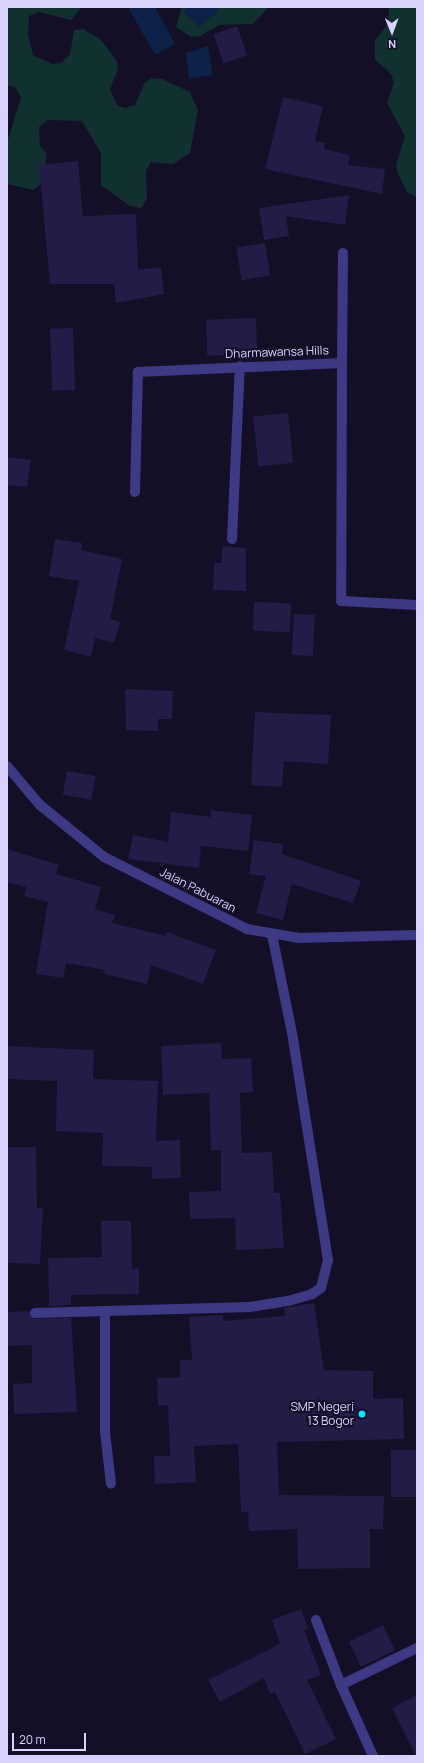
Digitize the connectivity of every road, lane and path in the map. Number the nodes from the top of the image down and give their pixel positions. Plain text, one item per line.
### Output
1 (343, 253) dead end
2 (342, 363) junction
3 (240, 366) junction
4 (135, 492) dead end
5 (232, 539) dead end
6 (417, 605) edge
7 (7, 766) edge
8 (272, 935) junction
9 (417, 935) edge
10 (105, 1311) junction
11 (35, 1313) dead end
12 (111, 1484) dead end
13 (316, 1620) dead end
14 (417, 1648) edge
15 (341, 1685) junction
16 (374, 1756) edge

1 - 2 street
2 - 3 street, Dharmawansa Hills
2 - 6 street, Dharmawansa Hills
3 - 4 street, Dharmawansa Hills
3 - 5 street
7 - 8 street, Jalan Pabuaran
8 - 9 street, Jalan Pabuaran
8 - 10 street
10 - 11 street
10 - 12 street
13 - 15 street
14 - 15 street
15 - 16 street

